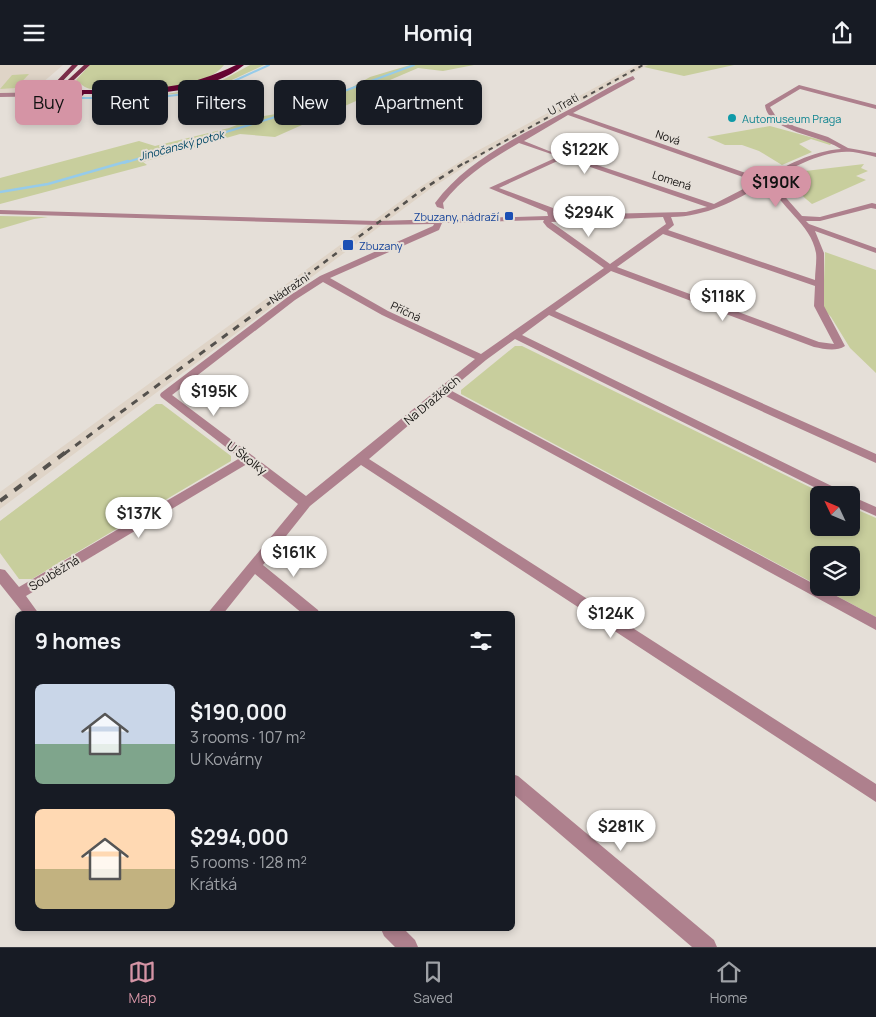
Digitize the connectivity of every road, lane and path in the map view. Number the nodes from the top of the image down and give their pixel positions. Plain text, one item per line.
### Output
1 (75, 65) edge
2 (87, 65) edge
3 (242, 65) edge
4 (229, 69) edge
5 (633, 78) dead end
6 (61, 80) edge
7 (73, 80) edge
8 (168, 89) edge
9 (82, 91) edge
10 (82, 92) edge
11 (90, 92) joint
12 (0, 95) edge
13 (15, 95) edge
14 (876, 107) edge
15 (567, 113) junction
16 (519, 141) junction
17 (845, 148) junction
18 (552, 154) dead end
19 (876, 155) edge
20 (771, 175) junction
21 (762, 181) junction
22 (441, 207) dead end
23 (716, 207) junction
24 (876, 207) edge
25 (0, 211) edge
26 (666, 215) junction
27 (550, 219) junction
28 (439, 222) junction
29 (803, 222) junction
30 (662, 231) junction
31 (876, 251) edge
32 (609, 267) junction
33 (323, 278) junction
34 (820, 285) junction
35 (548, 311) junction
36 (515, 335) junction
37 (482, 358) junction
38 (443, 390) junction
39 (165, 395) joint
40 (247, 459) junction
41 (361, 459) junction
42 (876, 459) edge
43 (822, 486) edge
44 (306, 503) junction
45 (860, 504) edge
46 (876, 512) edge
47 (255, 565) junction
48 (0, 574) edge
49 (16, 595) junction
50 (29, 611) edge
51 (217, 611) edge
52 (310, 611) edge
53 (876, 623) edge
54 (515, 785) edge
55 (876, 794) edge
56 (393, 931) edge
57 (408, 947) edge
58 (707, 947) edge

1 - 6 main road
2 - 7 main road
3 - 4 highway
4 - 8 highway
5 - 15 street, U Trati
9 - 11 highway
10 - 11 highway
12 - 13 street
14 - 17 street
15 - 16 street, U Trati
15 - 21 street, Nová
16 - 18 street
16 - 22 street, U Trati
17 - 19 street
17 - 20 street
20 - 21 street
20 - 29 street
21 - 23 street
23 - 26 street
23 - 27 street, Lomená
24 - 29 street
25 - 28 street
26 - 27 street
26 - 30 street
27 - 28 street
27 - 32 street
28 - 33 street, Nádražní
29 - 31 street
29 - 34 street
30 - 32 street, Na Dražkách
30 - 34 street
32 - 34 street
32 - 35 street, Na Dražkách
33 - 37 street, Příčná
33 - 39 street, Nádražní
35 - 36 street, Na Dražkách
35 - 42 street
36 - 37 street, Na Dražkách
36 - 43 street
37 - 38 street, Na Dražkách
38 - 41 street, Na Dražkách
38 - 53 street
39 - 40 street, U Školky
40 - 44 street, U Školky
40 - 49 street, Souběžná
41 - 44 street, Na Dražkách
41 - 55 street
44 - 47 street, Na Dražkách
45 - 46 street
47 - 51 street, Na Dražkách
47 - 52 street
48 - 49 street
49 - 50 street
54 - 58 street
56 - 57 street

